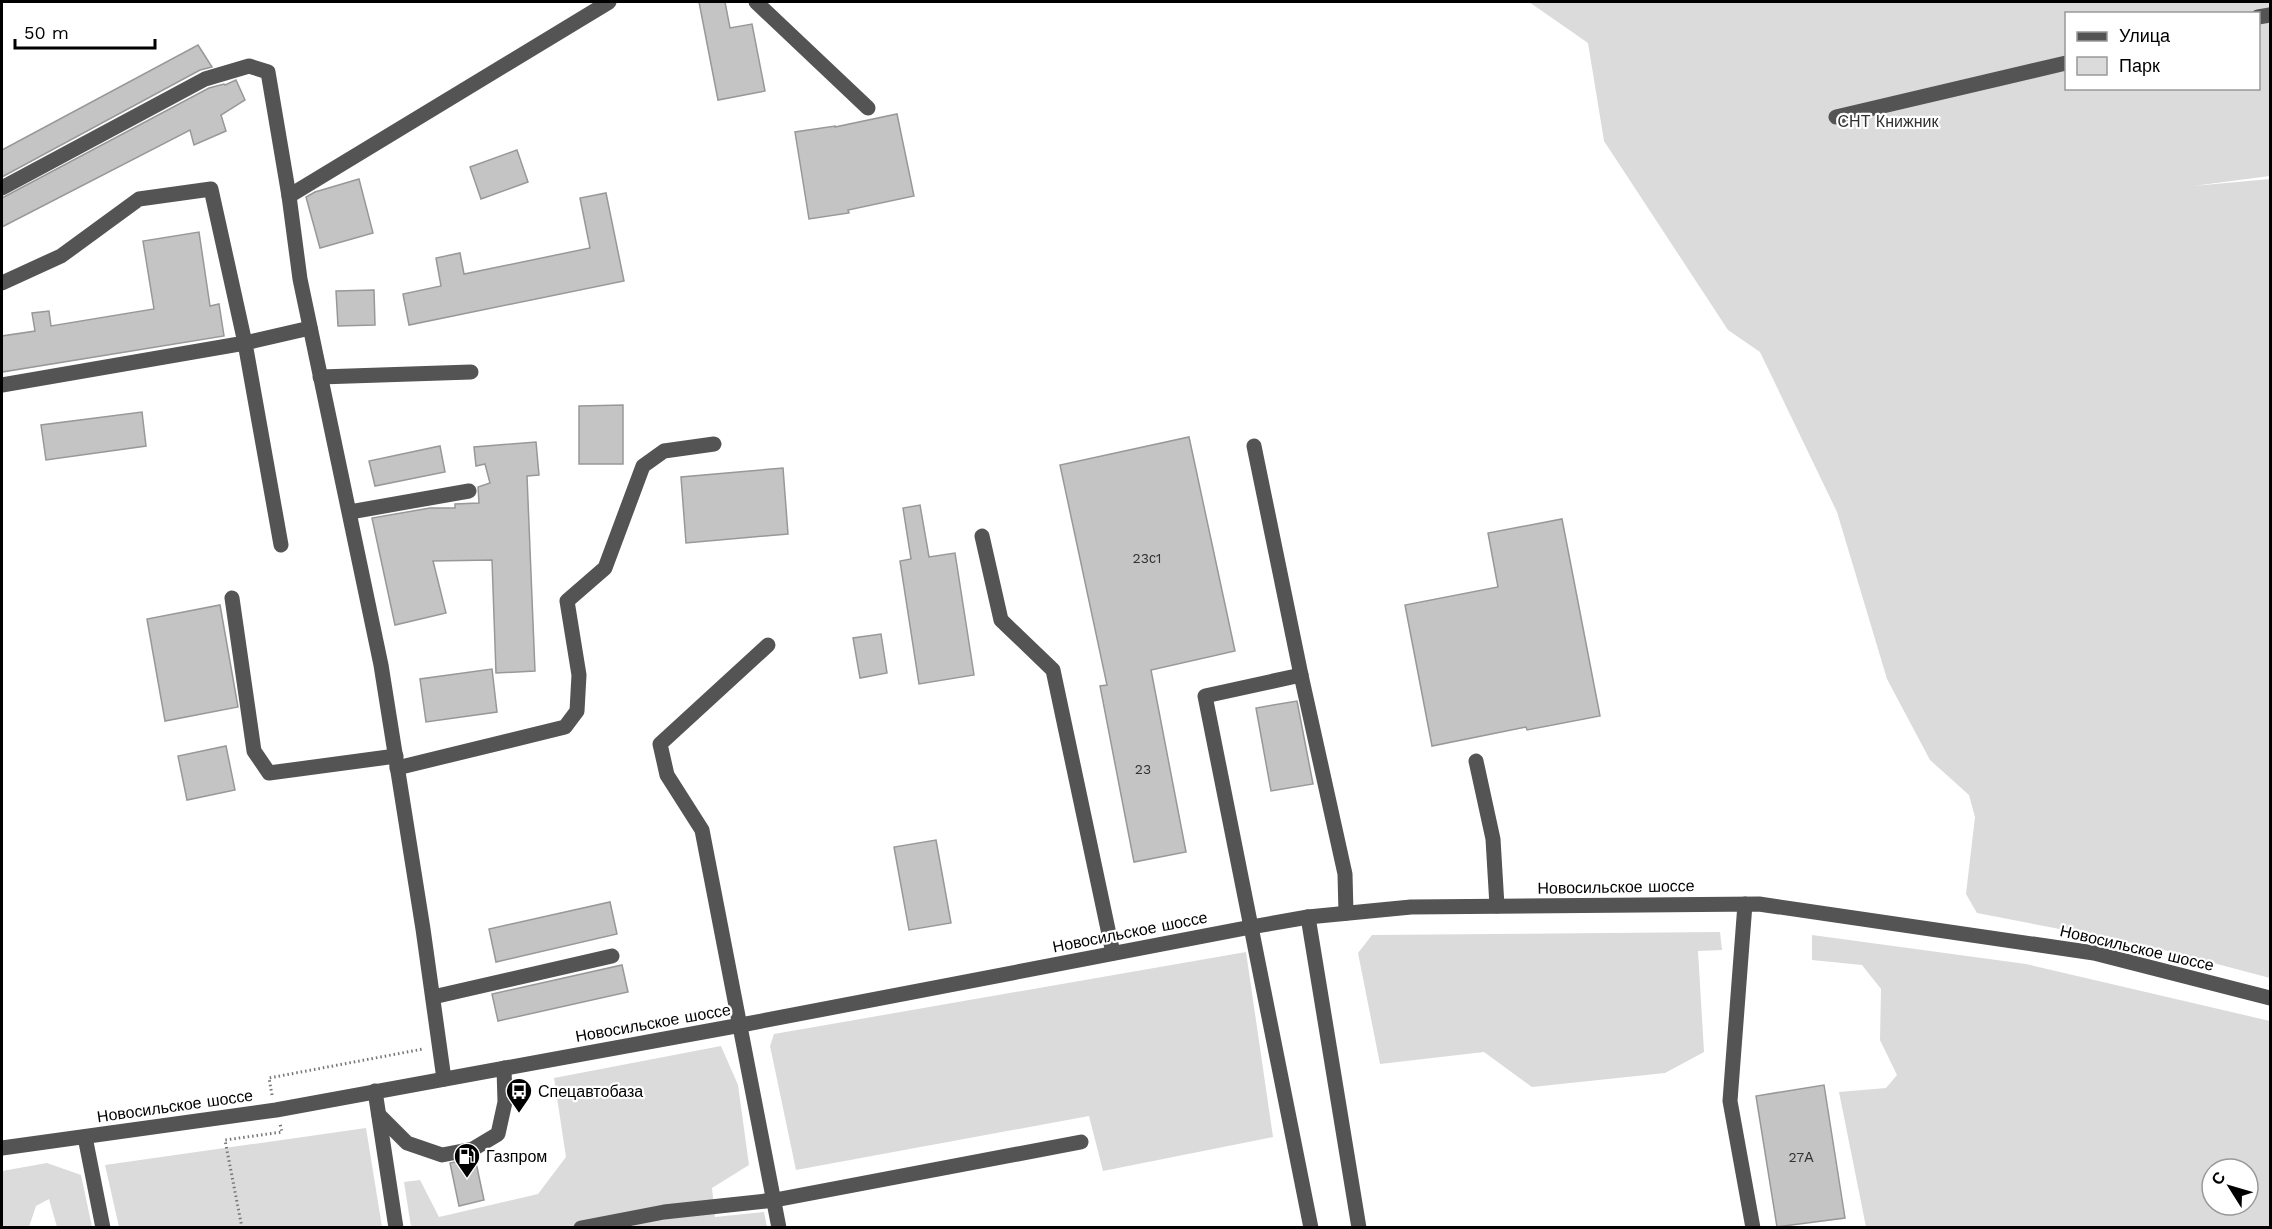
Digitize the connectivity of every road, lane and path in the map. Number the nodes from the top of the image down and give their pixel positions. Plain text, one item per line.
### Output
1 (609, 2) edge
2 (756, 2) edge
3 (2065, 63) edge
4 (868, 108) dead end
5 (1836, 117) dead end
6 (2, 188) edge
7 (289, 196) junction
8 (2, 283) edge
9 (310, 328) junction
10 (244, 343) junction
11 (471, 372) dead end
12 (320, 377) junction
13 (2, 386) edge
14 (714, 444) dead end
15 (1254, 446) dead end
16 (469, 491) dead end
17 (350, 512) junction
18 (982, 536) dead end
19 (281, 545) dead end
20 (232, 598) dead end
21 (768, 645) dead end
22 (1301, 675) junction
23 (1476, 761) dead end
24 (396, 762) junction
25 (1745, 904) junction
26 (1497, 906) junction
27 (1346, 913) junction
28 (1308, 917) junction
29 (1251, 927) junction
30 (1113, 953) junction
31 (612, 956) dead end
32 (433, 997) junction
33 (2271, 998) edge
34 (741, 1025) junction
35 (504, 1068) junction
36 (444, 1079) junction
37 (375, 1091) junction
38 (379, 1115) junction
39 (85, 1137) junction
40 (1081, 1142) dead end
41 (2, 1148) edge
42 (775, 1200) junction
43 (104, 1227) edge
44 (396, 1227) edge
45 (581, 1227) edge
46 (779, 1227) edge
47 (1311, 1227) edge
48 (1359, 1227) edge
49 (1753, 1227) edge

1 - 7 street
2 - 4 street
3 - 5 street
6 - 7 street
7 - 9 street
8 - 10 street
9 - 10 street
9 - 12 street
10 - 13 street
10 - 19 street
11 - 12 street
12 - 17 street
14 - 24 street
15 - 22 street
16 - 17 street
17 - 24 street
18 - 30 street
20 - 24 street
21 - 34 street
22 - 27 street
22 - 29 street
23 - 26 street
24 - 32 street
25 - 26 street, Новосильское шоссе
25 - 33 street, Новосильское шоссе
25 - 49 street
26 - 27 street, Новосильское шоссе
27 - 28 street, Новосильское шоссе
28 - 29 street, Новосильское шоссе
28 - 48 street
29 - 30 street, Новосильское шоссе
29 - 47 street
30 - 34 street, Новосильское шоссе
31 - 32 street
32 - 36 street
34 - 35 street, Новосильское шоссе
34 - 42 street
35 - 36 street, Новосильское шоссе
35 - 38 street
36 - 37 street, Новосильское шоссе
37 - 38 street
37 - 39 street, Новосильское шоссе
38 - 44 street
39 - 41 street, Новосильское шоссе
39 - 43 street
40 - 42 street
42 - 45 street
42 - 46 street

